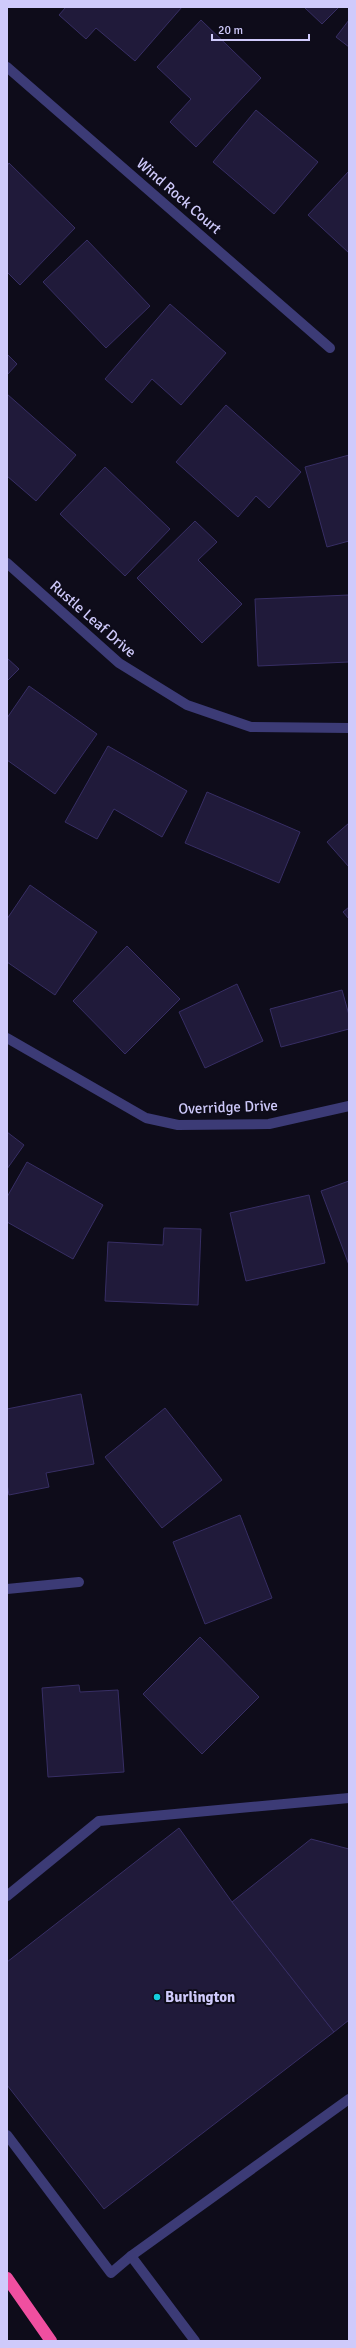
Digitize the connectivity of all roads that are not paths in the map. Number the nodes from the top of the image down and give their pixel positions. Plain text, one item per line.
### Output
1 (7, 67) edge
2 (330, 348) dead end
3 (7, 563) edge
4 (349, 728) edge
5 (7, 1038) edge
6 (349, 1106) edge
7 (79, 1582) dead end
8 (7, 1589) edge
9 (349, 1798) edge
10 (7, 1896) edge
11 (349, 2099) edge
12 (7, 2134) edge
13 (131, 2256) junction
14 (7, 2278) edge
15 (51, 2341) edge
16 (194, 2341) edge

1 - 2 street, Wind Rock Court
3 - 4 street, Rustle Leaf Drive
5 - 6 street, Overridge Drive
7 - 8 street
9 - 10 street
11 - 13 street
12 - 13 street
13 - 16 street
14 - 15 highway

